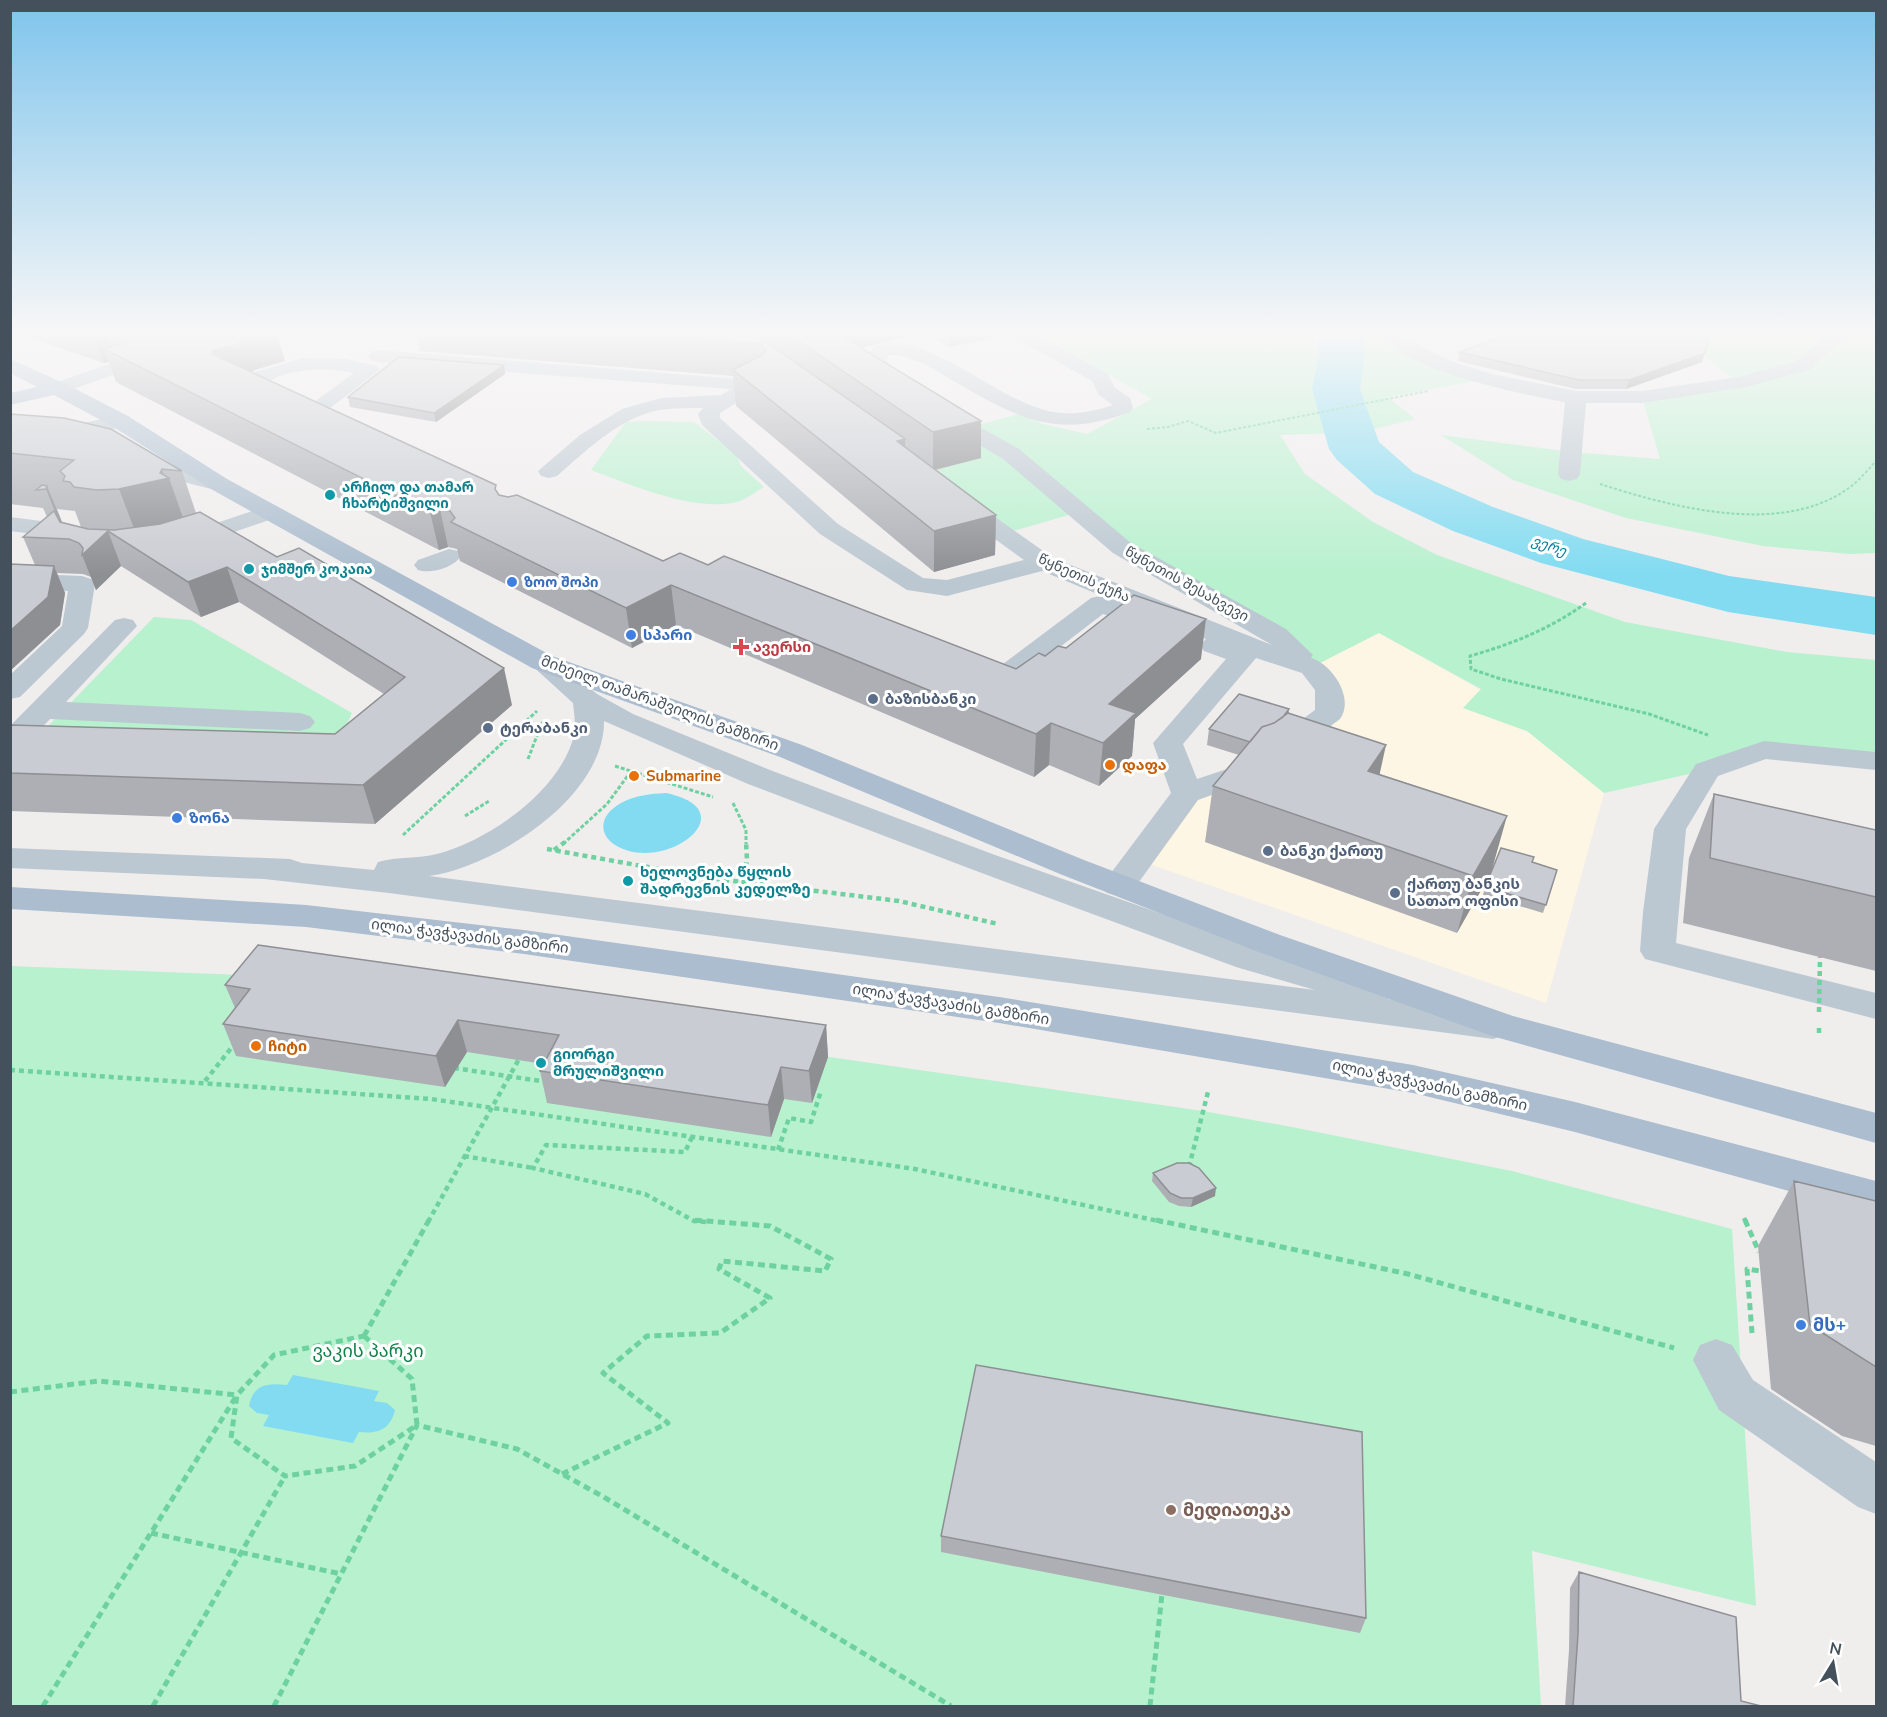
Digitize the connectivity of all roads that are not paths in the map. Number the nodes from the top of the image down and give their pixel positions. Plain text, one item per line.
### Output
1 (109, 415) edge
2 (302, 415) edge
3 (309, 415) edge
4 (625, 415) edge
5 (709, 415) edge
6 (944, 415) edge
7 (1039, 415) edge
8 (1107, 415) edge
9 (1574, 415) edge
10 (306, 417) junction
11 (120, 421) junction
12 (327, 426) edge
13 (10, 430) edge
14 (44, 439) junction
15 (10, 446) edge
16 (87, 450) edge
17 (120, 459) edge
18 (549, 471) dead end
19 (1569, 474) road end
20 (219, 484) junction
21 (937, 487) edge
22 (264, 508) junction
23 (10, 524) edge
24 (79, 542) edge
25 (163, 543) edge
26 (1044, 563) junction
27 (10, 581) edge
28 (124, 626) dead end
29 (542, 662) junction
30 (951, 667) edge
31 (1312, 667) junction
32 (10, 691) edge
33 (587, 700) junction
34 (43, 711) junction
35 (300, 722) dead end
36 (10, 744) edge
37 (1876, 760) edge
38 (1187, 793) junction
39 (10, 858) edge
40 (268, 870) junction
41 (1119, 885) junction
42 (10, 898) edge
43 (1876, 1006) edge
44 (1505, 1027) junction
45 (1876, 1128) edge
46 (1876, 1198) edge
47 (1734, 1349) road end
48 (1876, 1490) edge

1 - 11 main road, მიხეილ თამარაშვილის გამზირი
2 - 10 street
3 - 10 street
4 - 18 street
5 - 26 street
6 - 31 street, წყნეთის შესახვევი
7 - 8 street
9 - 19 street
10 - 12 street
11 - 14 street
11 - 20 main road, მიხეილ თამარაშვილის გამზირი
13 - 14 street
14 - 15 street
14 - 16 street
17 - 20 street, მიხეილ თამარაშვილის გამზირი
20 - 22 main road, მიხეილ თამარაშვილის გამზირი
21 - 26 street, წყნეთის ქუჩა
22 - 25 street
22 - 29 main road, მიხეილ თამარაშვილის გამზირი
23 - 24 street
26 - 31 street, წყნეთის ქუჩა
27 - 32 street
28 - 34 street
29 - 33 street
29 - 41 main road, მიხეილ თამარაშვილის გამზირი
30 - 38 street
31 - 38 street
33 - 40 street
33 - 44 street
34 - 35 street
34 - 36 street
37 - 43 street
38 - 41 street
39 - 40 street
40 - 44 street
41 - 44 main road
42 - 46 main road, ილია ჭავჭავაძის გამზირი
44 - 45 main road
47 - 48 street

